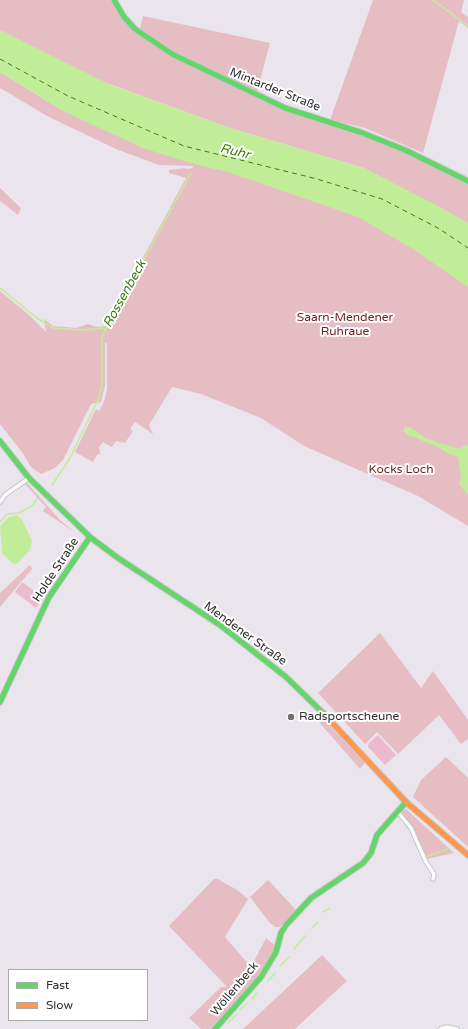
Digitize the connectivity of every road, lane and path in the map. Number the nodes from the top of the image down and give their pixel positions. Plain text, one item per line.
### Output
1 (114, 0) edge
2 (468, 181) edge
3 (0, 441) edge
4 (29, 478) junction
5 (0, 502) edge
6 (90, 537) junction
7 (0, 702) edge
8 (406, 802) junction
9 (397, 811) junction
10 (468, 855) edge
11 (434, 879) dead end
12 (215, 1029) edge
13 (440, 1029) edge
14 (457, 1029) edge

1 - 2 main road, Mintarder Straße
3 - 4 main road, Mendener Straße
4 - 5 street
4 - 6 main road, Mendener Straße
6 - 7 main road, Holde Straße
6 - 8 main road, Mendener Straße
8 - 9 main road, Wöllenbeck
8 - 10 main road, Mendener Straße
9 - 11 street
9 - 12 main road, Wöllenbeck
13 - 14 street

